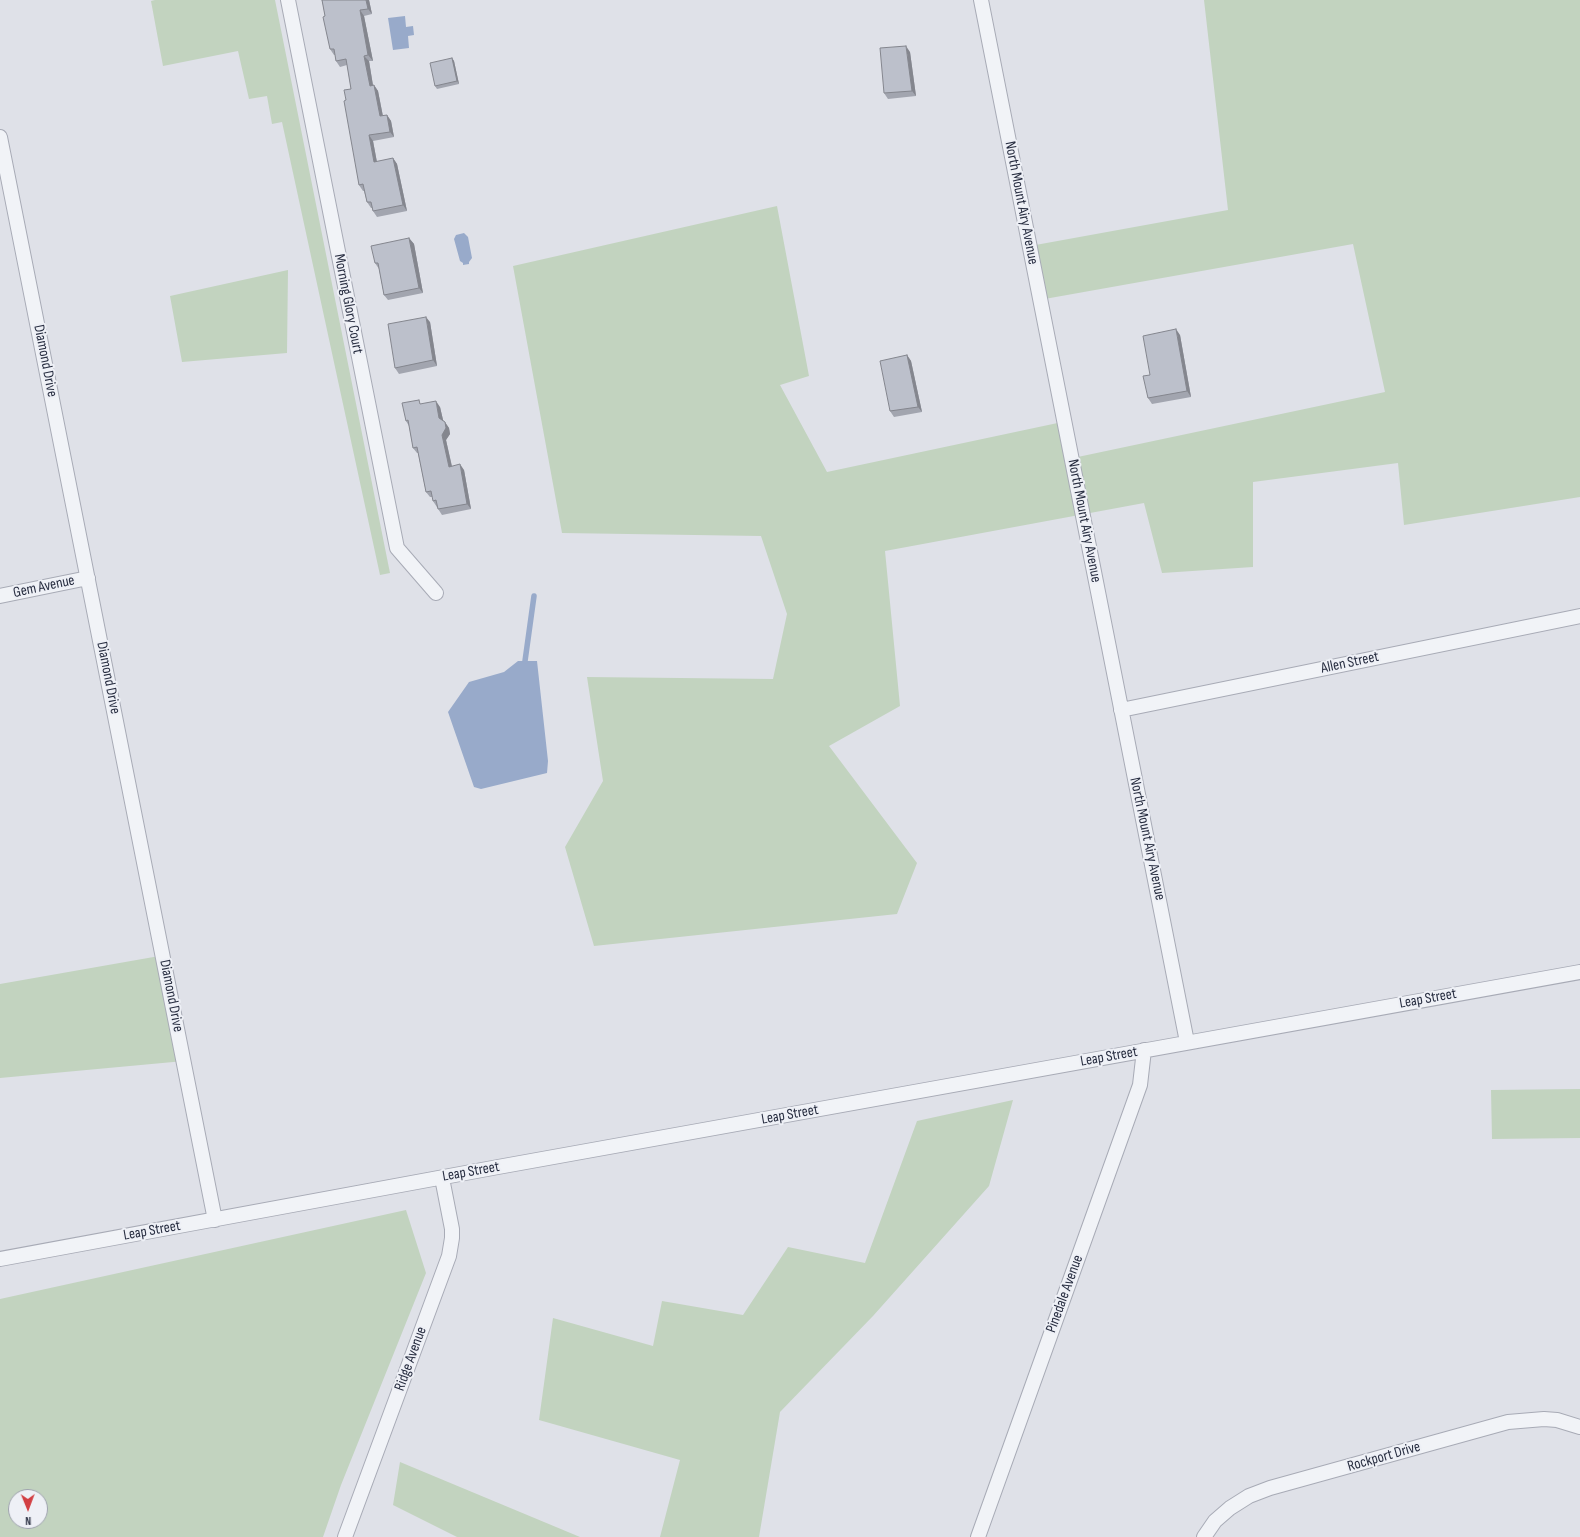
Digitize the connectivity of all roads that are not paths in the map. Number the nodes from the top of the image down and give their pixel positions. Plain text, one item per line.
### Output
1 (288, 0) edge
2 (980, 0) edge
3 (0, 137) edge
4 (88, 578) junction
5 (436, 593) dead end
6 (0, 596) edge
7 (1580, 616) edge
8 (1121, 710) junction
9 (1580, 972) edge
10 (1187, 1042) junction
11 (1144, 1050) junction
12 (442, 1178) junction
13 (215, 1220) junction
14 (0, 1259) edge
15 (1580, 1427) edge
16 (981, 1536) edge
17 (345, 1537) edge
18 (1204, 1537) edge

1 - 5 street, Morning Glory Court
2 - 8 street, North Mount Airy Avenue
3 - 4 street, Diamond Drive
4 - 6 street, Gem Avenue
4 - 13 street, Diamond Drive
7 - 8 street, Allen Street
8 - 10 street, North Mount Airy Avenue
9 - 10 street, Leap Street
10 - 11 street, Leap Street
11 - 12 street, Leap Street
11 - 16 street, Pinedale Avenue
12 - 13 street, Leap Street
12 - 17 street, Ridge Avenue
13 - 14 street, Leap Street
15 - 18 street, Rockport Drive

